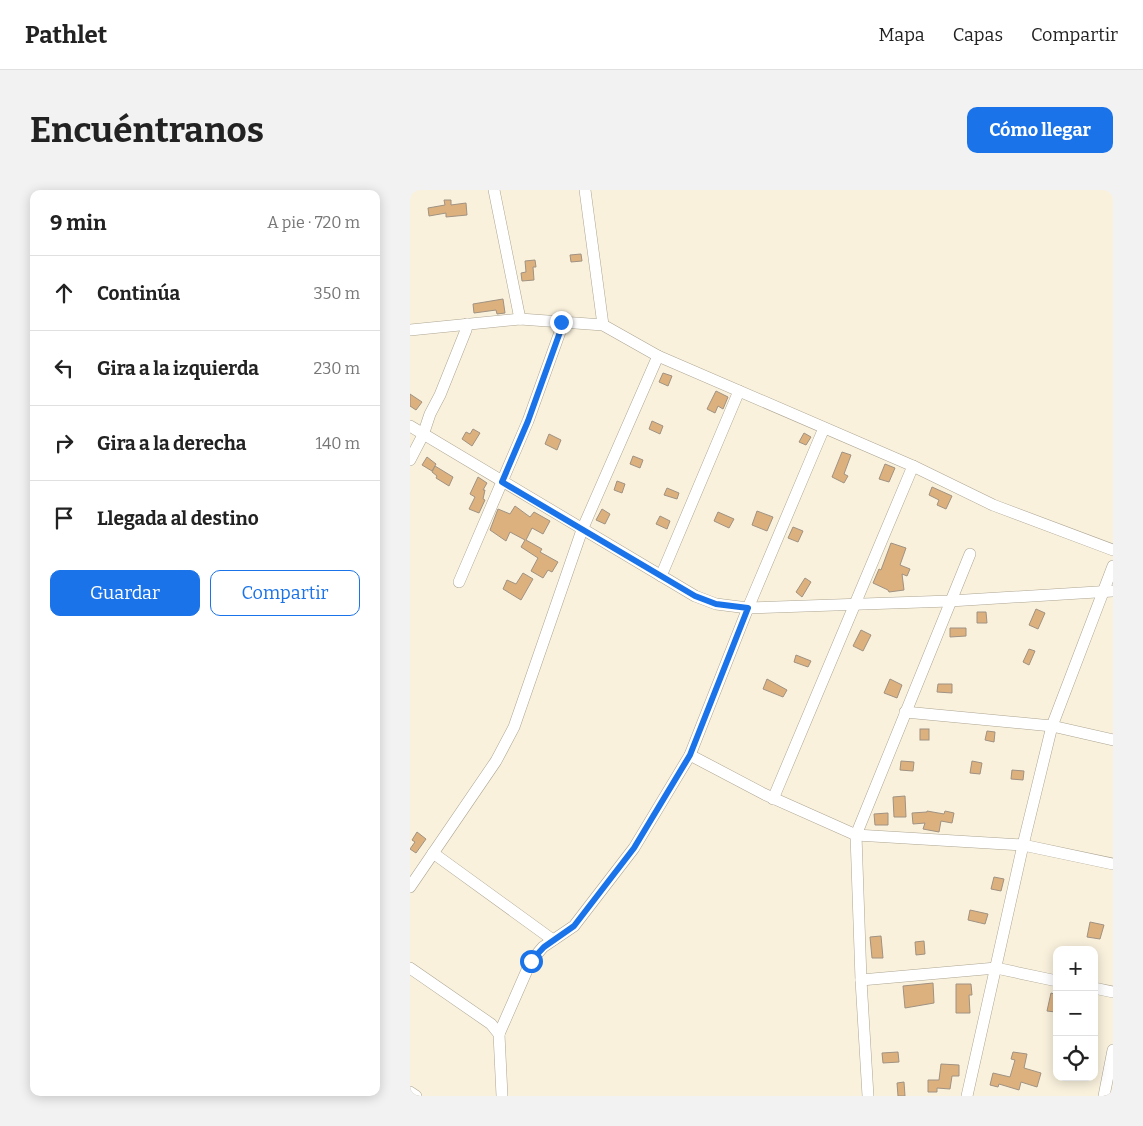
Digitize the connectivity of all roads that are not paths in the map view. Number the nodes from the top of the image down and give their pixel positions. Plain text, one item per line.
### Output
1 (494, 190) edge
2 (585, 190) edge
3 (520, 319) junction
4 (561, 322) junction
5 (467, 324) junction
6 (603, 325) junction
7 (410, 330) edge
8 (658, 356) junction
9 (739, 391) junction
10 (410, 426) edge
11 (824, 428) junction
12 (423, 435) junction
13 (410, 460) edge
14 (913, 466) junction
15 (502, 482) junction
16 (582, 530) junction
17 (1113, 550) edge
18 (970, 554) dead end
19 (1113, 566) edge
20 (661, 576) junction
21 (459, 582) dead end
22 (1108, 591) edge
23 (950, 601) junction
24 (854, 604) junction
25 (748, 608) junction
26 (905, 712) junction
27 (1052, 726) junction
28 (1113, 740) edge
29 (690, 755) junction
30 (773, 799) junction
31 (856, 836) junction
32 (1023, 845) junction
33 (433, 853) junction
34 (1113, 864) edge
35 (410, 887) edge
36 (553, 940) junction
37 (410, 968) edge
38 (996, 968) junction
39 (1053, 979) edge
40 (861, 980) junction
41 (1098, 989) edge
42 (1113, 992) edge
43 (499, 1034) junction
44 (1113, 1050) edge
45 (1108, 1088) edge
46 (410, 1092) edge
47 (416, 1096) edge
48 (502, 1096) edge
49 (868, 1096) edge
50 (967, 1096) edge

1 - 3 street
2 - 6 street
3 - 4 street
3 - 5 street
4 - 6 street
4 - 15 street
5 - 7 street
5 - 12 street
6 - 8 street
8 - 9 street
8 - 16 street
9 - 11 street
9 - 20 street
10 - 12 street
11 - 14 street
11 - 25 street
12 - 13 street
12 - 15 street
14 - 17 street
14 - 24 street
15 - 16 street
15 - 21 street
16 - 20 street
16 - 33 street
18 - 23 street
19 - 22 street
20 - 25 street
22 - 23 street
22 - 27 street
23 - 24 street
23 - 26 street
24 - 25 street
24 - 30 street
25 - 29 street
26 - 27 street
26 - 31 street
27 - 28 street
27 - 32 street
29 - 30 street
29 - 36 street
30 - 31 street
31 - 32 street
31 - 40 street
32 - 34 street
32 - 38 street
33 - 35 street
33 - 36 street
36 - 43 street
37 - 43 street
38 - 39 street
38 - 40 street
38 - 50 street
40 - 49 street
41 - 42 street
43 - 48 street
44 - 45 street
46 - 47 street

